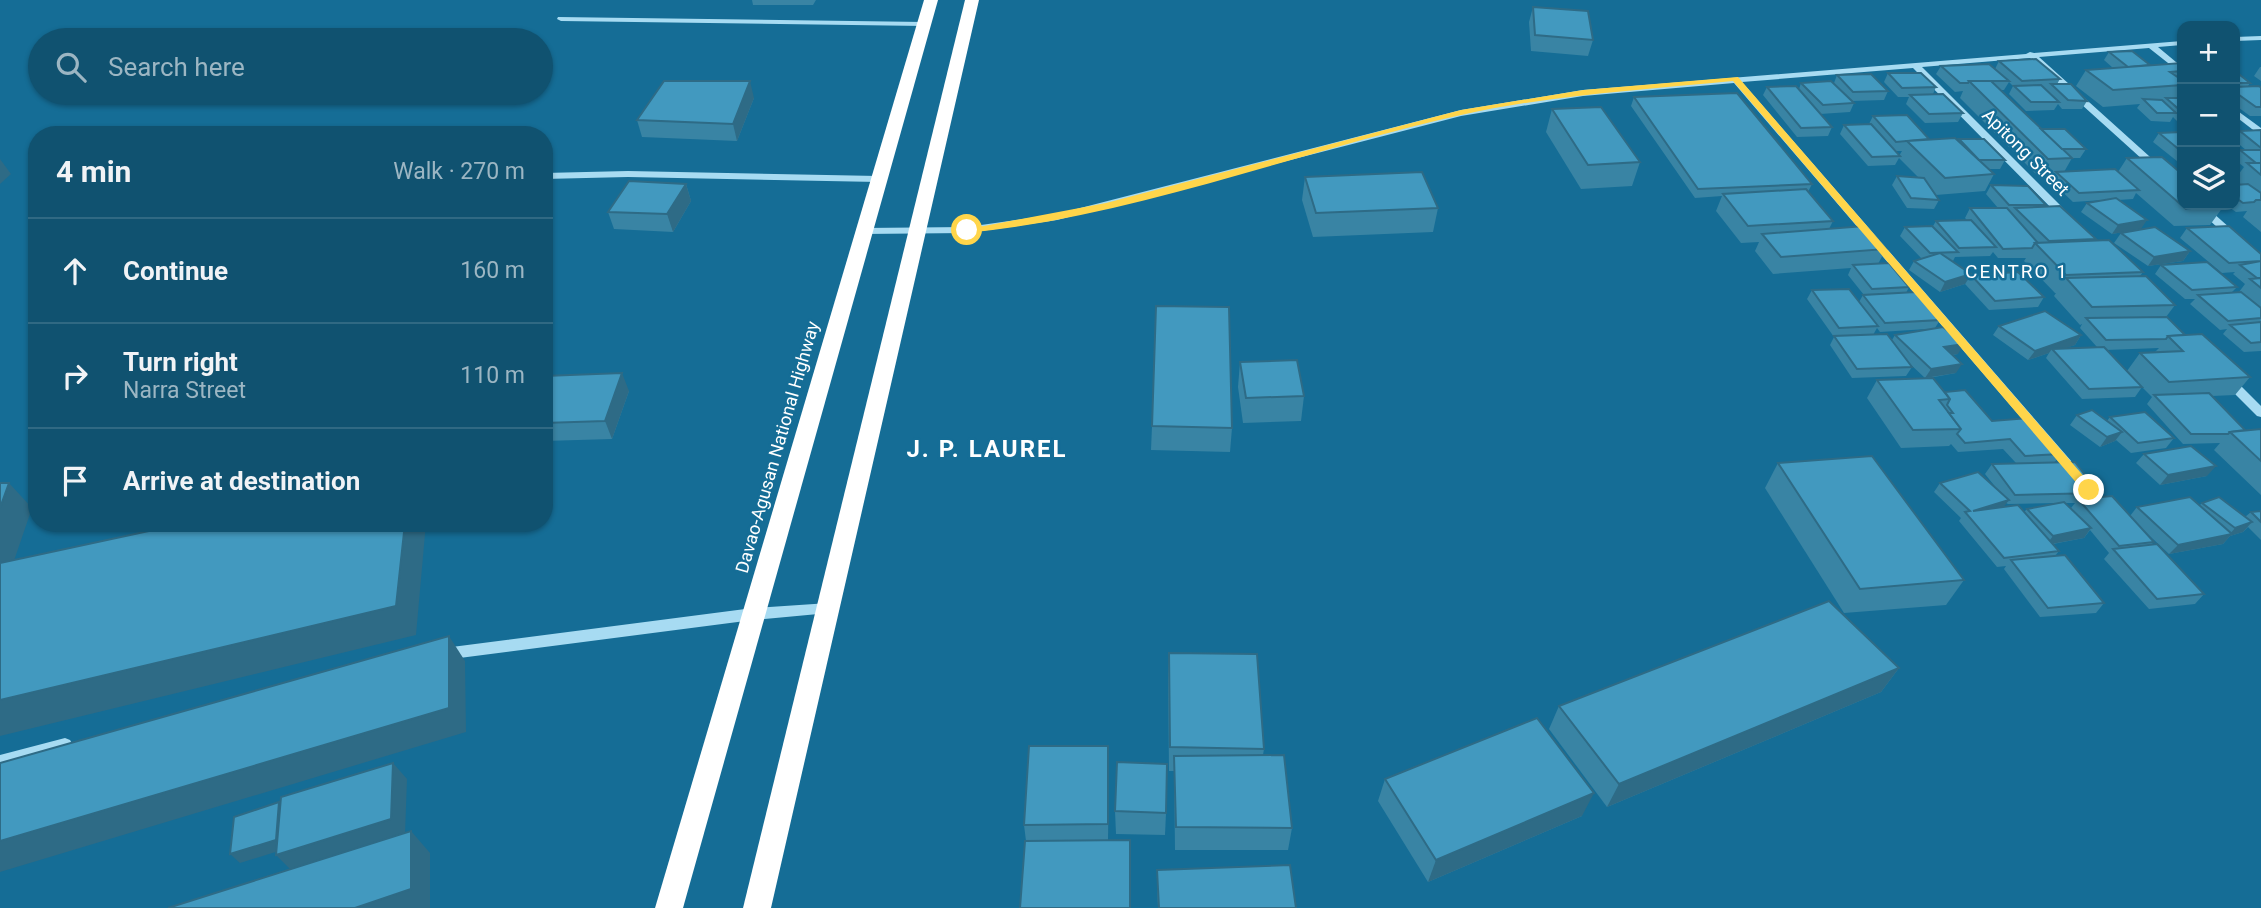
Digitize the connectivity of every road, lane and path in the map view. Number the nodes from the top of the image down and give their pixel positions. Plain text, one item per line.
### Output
1 (931, 0) edge
2 (972, 0) edge
3 (561, 19) dead end
4 (924, 24) junction
5 (2260, 38) edge
6 (2240, 39) edge
7 (2177, 43) edge
8 (2150, 45) junction
9 (2030, 54) junction
10 (1914, 64) junction
11 (2177, 67) edge
12 (1735, 79) junction
13 (2240, 116) edge
14 (2261, 133) edge
15 (2162, 172) edge
16 (553, 176) edge
17 (878, 178) junction
18 (2204, 210) edge
19 (2078, 229) edge
20 (863, 231) junction
21 (915, 232) junction
22 (2243, 245) edge
23 (2222, 374) edge
24 (2261, 413) edge
25 (2080, 479) edge
26 (829, 608) junction
27 (753, 614) junction
28 (426, 656) edge
29 (80, 741) edge
30 (0, 762) edge
31 (669, 908) edge
32 (757, 908) edge

1 - 4 highway, Davao-Agusan National Highway
2 - 21 highway
3 - 4 street
4 - 17 highway, Davao-Agusan National Highway
5 - 6 street
7 - 8 street
8 - 9 street
8 - 11 street
9 - 10 street
9 - 15 street
10 - 12 street
10 - 19 street, Apitong Street
12 - 21 street
12 - 25 street
13 - 14 street
16 - 17 street
17 - 20 highway, Davao-Agusan National Highway
18 - 22 street
20 - 21 street
20 - 27 highway, Davao-Agusan National Highway
21 - 26 highway
23 - 24 street
26 - 27 street
26 - 32 highway
27 - 28 street
27 - 31 highway, Davao-Agusan National Highway
29 - 30 street

